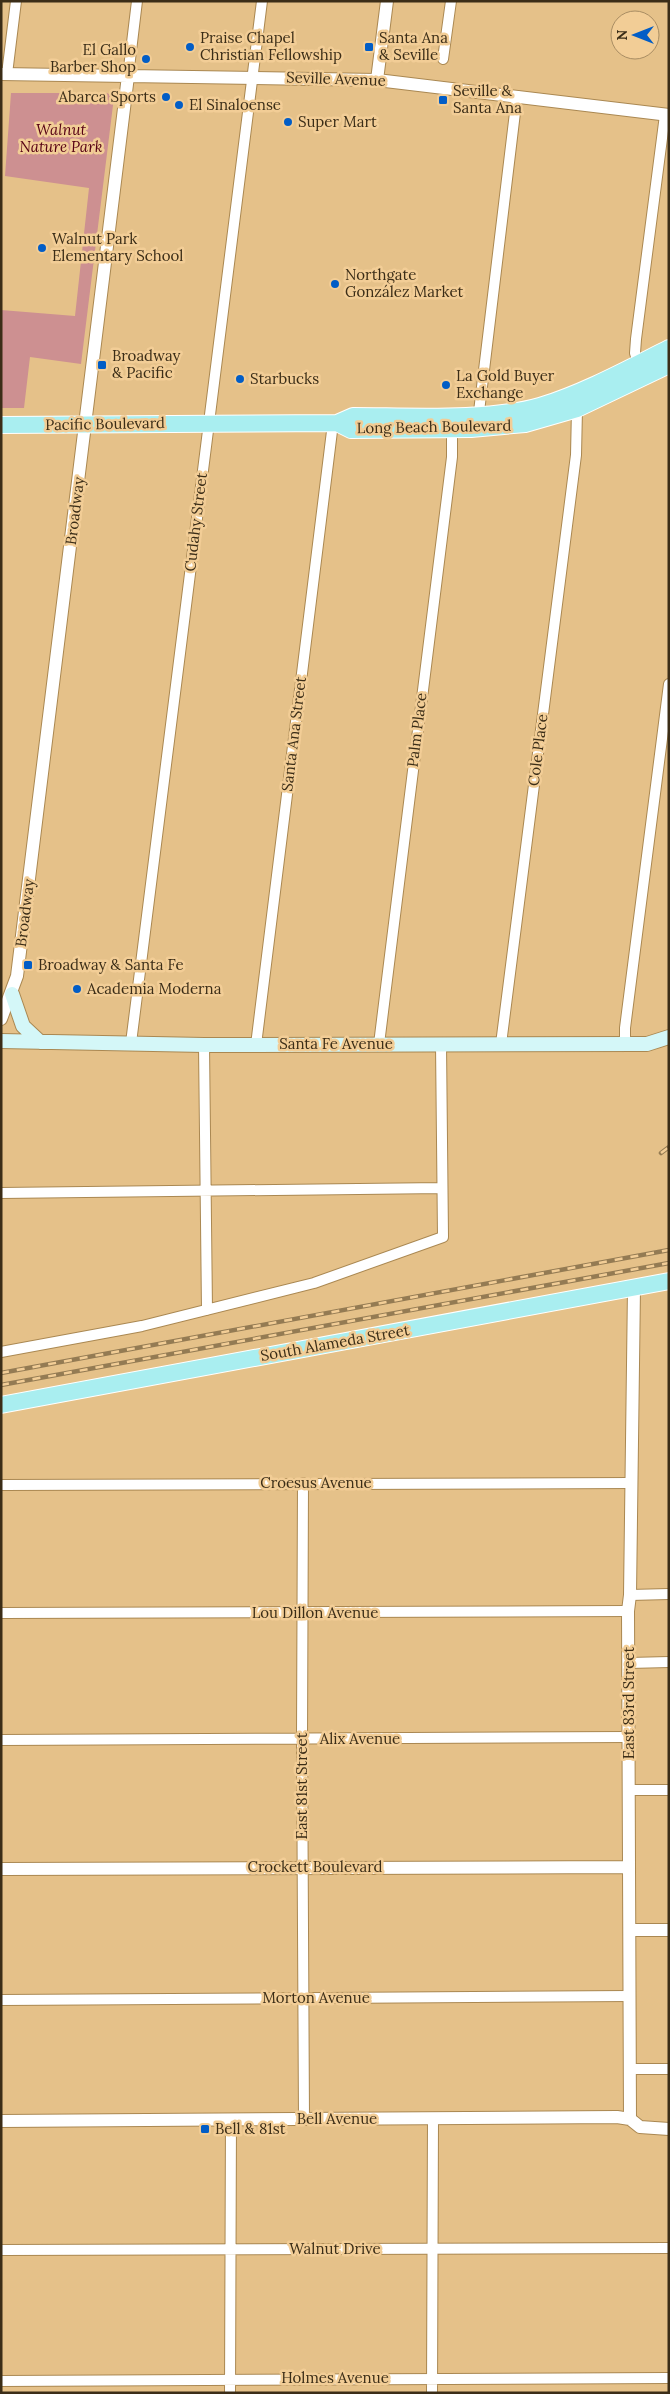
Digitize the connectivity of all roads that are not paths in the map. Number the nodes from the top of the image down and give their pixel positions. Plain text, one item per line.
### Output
1 (16, 1) edge
2 (137, 1) edge
3 (262, 1) edge
4 (387, 1) edge
5 (451, 1) edge
6 (443, 59) dead end
7 (4, 74) edge
8 (128, 76) junction
9 (252, 77) junction
10 (376, 80) junction
11 (517, 96) junction
12 (667, 115) edge
13 (669, 348) edge
14 (638, 363) junction
15 (669, 365) edge
16 (577, 409) junction
17 (478, 421) junction
18 (209, 422) junction
19 (452, 422) junction
20 (335, 423) junction
21 (1, 425) edge
22 (86, 426) junction
23 (669, 684) edge
24 (12, 994) junction
25 (1, 1019) edge
26 (669, 1037) edge
27 (1, 1041) edge
28 (40, 1042) junction
29 (131, 1043) junction
30 (379, 1044) junction
31 (441, 1044) junction
32 (501, 1044) junction
33 (625, 1044) junction
34 (204, 1045) junction
35 (256, 1045) junction
36 (442, 1188) junction
37 (208, 1190) junction
38 (1, 1192) edge
39 (669, 1281) edge
40 (634, 1288) junction
41 (207, 1310) junction
42 (1, 1352) edge
43 (1, 1404) edge
44 (303, 1483) junction
45 (631, 1483) junction
46 (1, 1485) edge
47 (669, 1594) edge
48 (630, 1595) junction
49 (628, 1611) junction
50 (1, 1613) edge
51 (303, 1613) junction
52 (669, 1662) edge
53 (629, 1663) junction
54 (629, 1738) junction
55 (302, 1739) junction
56 (1, 1740) edge
57 (630, 1790) junction
58 (669, 1790) edge
59 (303, 1867) junction
60 (629, 1867) junction
61 (1, 1869) edge
62 (631, 1930) junction
63 (669, 1930) edge
64 (630, 1996) junction
65 (304, 1998) junction
66 (1, 2000) edge
67 (669, 2068) edge
68 (631, 2069) junction
69 (231, 2119) junction
70 (304, 2119) junction
71 (433, 2119) junction
72 (630, 2119) junction
73 (1, 2121) edge
74 (669, 2129) edge
75 (230, 2248) junction
76 (669, 2248) edge
77 (432, 2249) junction
78 (1, 2250) edge
79 (432, 2377) junction
80 (230, 2378) junction
81 (669, 2378) edge
82 (1, 2381) edge
83 (230, 2393) edge
84 (432, 2393) edge

1 - 7 street
2 - 8 street, Broadway
3 - 9 street, Cudahy Street
4 - 10 street
5 - 6 street
7 - 8 street, Seville Avenue
8 - 9 street, Seville Avenue
8 - 22 street, Broadway
9 - 10 street, Seville Avenue
9 - 18 street, Cudahy Street
10 - 11 street, Seville Avenue
11 - 12 street, Seville Avenue
11 - 17 street
12 - 14 street
13 - 14 main road, Long Beach Boulevard
14 - 17 main road, Long Beach Boulevard
15 - 16 main road, Long Beach Boulevard
16 - 17 main road, Long Beach Boulevard
16 - 32 street, Cole Place
17 - 19 main road, Long Beach Boulevard
18 - 20 main road, Long Beach Boulevard
18 - 22 main road, Pacific Boulevard
18 - 29 street, Cudahy Street
19 - 20 main road, Long Beach Boulevard
19 - 30 street, Palm Place
20 - 35 street, Santa Ana Street
21 - 22 main road, Pacific Boulevard
22 - 24 street, Broadway
23 - 33 street
24 - 25 street, Broadway
24 - 28 main road
26 - 33 main road, Santa Fe Avenue
27 - 28 main road, Santa Fe Avenue
28 - 29 main road, Santa Fe Avenue
29 - 34 main road, Santa Fe Avenue
30 - 31 main road, Santa Fe Avenue
30 - 35 main road, Santa Fe Avenue
31 - 32 main road, Santa Fe Avenue
31 - 36 street
32 - 33 main road, Santa Fe Avenue
34 - 35 main road, Santa Fe Avenue
34 - 37 street
36 - 37 street
36 - 41 street
37 - 38 street
37 - 41 street
39 - 40 main road, South Alameda Street
40 - 43 main road, South Alameda Street
40 - 45 street, East 83rd Street
41 - 42 street
44 - 45 street, Croesus Avenue
44 - 46 street, Croesus Avenue
44 - 51 street, East 81st Street
45 - 48 street, East 83rd Street
47 - 48 street
48 - 49 street, East 83rd Street
49 - 51 street, Lou Dillon Avenue
49 - 53 street, East 83rd Street
50 - 51 street, Lou Dillon Avenue
51 - 55 street, East 81st Street
52 - 53 street
53 - 54 street, East 83rd Street
54 - 55 street, Alix Avenue
54 - 57 street, East 83rd Street
55 - 56 street, Alix Avenue
55 - 59 street, East 81st Street
57 - 58 street
57 - 60 street, East 83rd Street
59 - 60 street, Crockett Boulevard
59 - 61 street, Crockett Boulevard
59 - 65 street, East 81st Street
60 - 62 street, East 83rd Street
62 - 63 street
62 - 64 street, East 83rd Street
64 - 65 street, Morton Avenue
64 - 68 street, East 83rd Street
65 - 66 street, Morton Avenue
65 - 70 street, East 81st Street
67 - 68 street
68 - 72 street, East 83rd Street
69 - 70 street, Bell Avenue
69 - 73 street, Bell Avenue
69 - 75 street
70 - 71 street, Bell Avenue
71 - 72 street, Bell Avenue
71 - 77 street
72 - 74 street, Bell Avenue
75 - 77 street, Walnut Drive
75 - 78 street, Walnut Drive
75 - 80 street
76 - 77 street, Walnut Drive
77 - 79 street
79 - 80 street, Holmes Avenue
79 - 81 street, Holmes Avenue
79 - 84 street
80 - 82 street, Holmes Avenue
80 - 83 street

